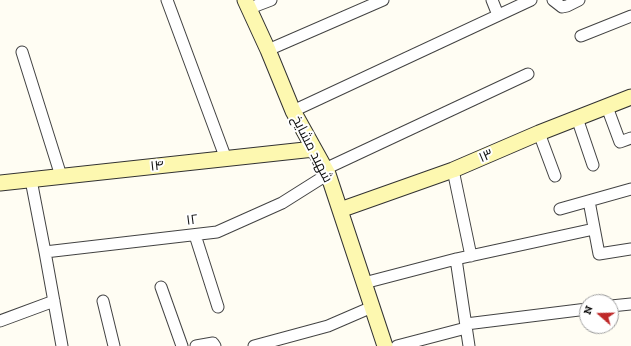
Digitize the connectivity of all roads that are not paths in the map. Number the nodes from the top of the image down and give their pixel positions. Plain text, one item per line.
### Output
1 (167, 0) edge
2 (271, 0) edge
3 (383, 0) edge
4 (492, 0) edge
5 (531, 0) edge
6 (553, 0) edge
7 (579, 0) edge
8 (247, 4) edge
9 (498, 15) junction
10 (631, 16) edge
11 (581, 36) dead end
12 (268, 50) junction
13 (22, 52) dead end
14 (528, 74) dead end
15 (631, 98) edge
16 (607, 107) junction
17 (293, 111) junction
18 (577, 118) junction
19 (539, 133) junction
20 (631, 138) edge
21 (314, 149) junction
22 (226, 159) junction
23 (593, 165) dead end
24 (453, 170) junction
25 (326, 172) junction
26 (61, 176) junction
27 (555, 176) dead end
28 (31, 180) junction
29 (0, 183) edge
30 (631, 189) edge
31 (588, 201) junction
32 (560, 209) dead end
33 (340, 210) junction
34 (594, 229) junction
35 (195, 235) junction
36 (631, 249) edge
37 (45, 252) junction
38 (471, 256) junction
39 (456, 259) junction
40 (364, 283) junction
41 (161, 287) dead end
42 (54, 301) junction
43 (103, 301) dead end
44 (631, 304) edge
45 (619, 305) edge
46 (218, 307) dead end
47 (372, 307) junction
48 (579, 310) edge
49 (0, 321) edge
50 (466, 326) junction
51 (214, 344) edge
52 (62, 346) edge
53 (114, 346) edge
54 (182, 346) edge
55 (196, 346) edge
56 (254, 346) edge
57 (385, 346) edge
58 (397, 346) edge
59 (469, 346) edge

1 - 22 street
2 - 8 street
3 - 12 street
4 - 9 street
5 - 9 street
6 - 7 street
8 - 12 street, شهید مشایخ
9 - 17 street
10 - 11 street
12 - 17 street, شهید مشایخ
13 - 26 street
14 - 25 street, ۱۲
15 - 16 street, ۱۳
16 - 18 street, ۱۳
16 - 20 street
17 - 21 street, شهید مشایخ
18 - 19 street, ۱۳
18 - 23 street
19 - 24 street, ۱۳
19 - 27 street
21 - 22 street, ۱۴
21 - 25 street, شهید مشایخ
22 - 26 street, ۱۴
24 - 33 street, ۱۳
24 - 38 street
25 - 33 street, شهید مشایخ
25 - 35 street, ۱۲
26 - 28 street, ۱۴
28 - 29 street, ۱۴
28 - 37 street
30 - 31 street
31 - 32 street
31 - 34 street
33 - 40 street, شهید مشایخ
34 - 36 street
34 - 38 street
35 - 37 street, ۱۲
35 - 46 street
37 - 42 street
38 - 39 street
39 - 40 street
39 - 50 street
40 - 47 street, شهید مشایخ
41 - 54 street
42 - 49 street
42 - 52 street
43 - 53 street
44 - 45 street
47 - 56 street
47 - 57 street, شهید مشایخ
48 - 50 street
50 - 58 street
50 - 59 street
51 - 55 street

